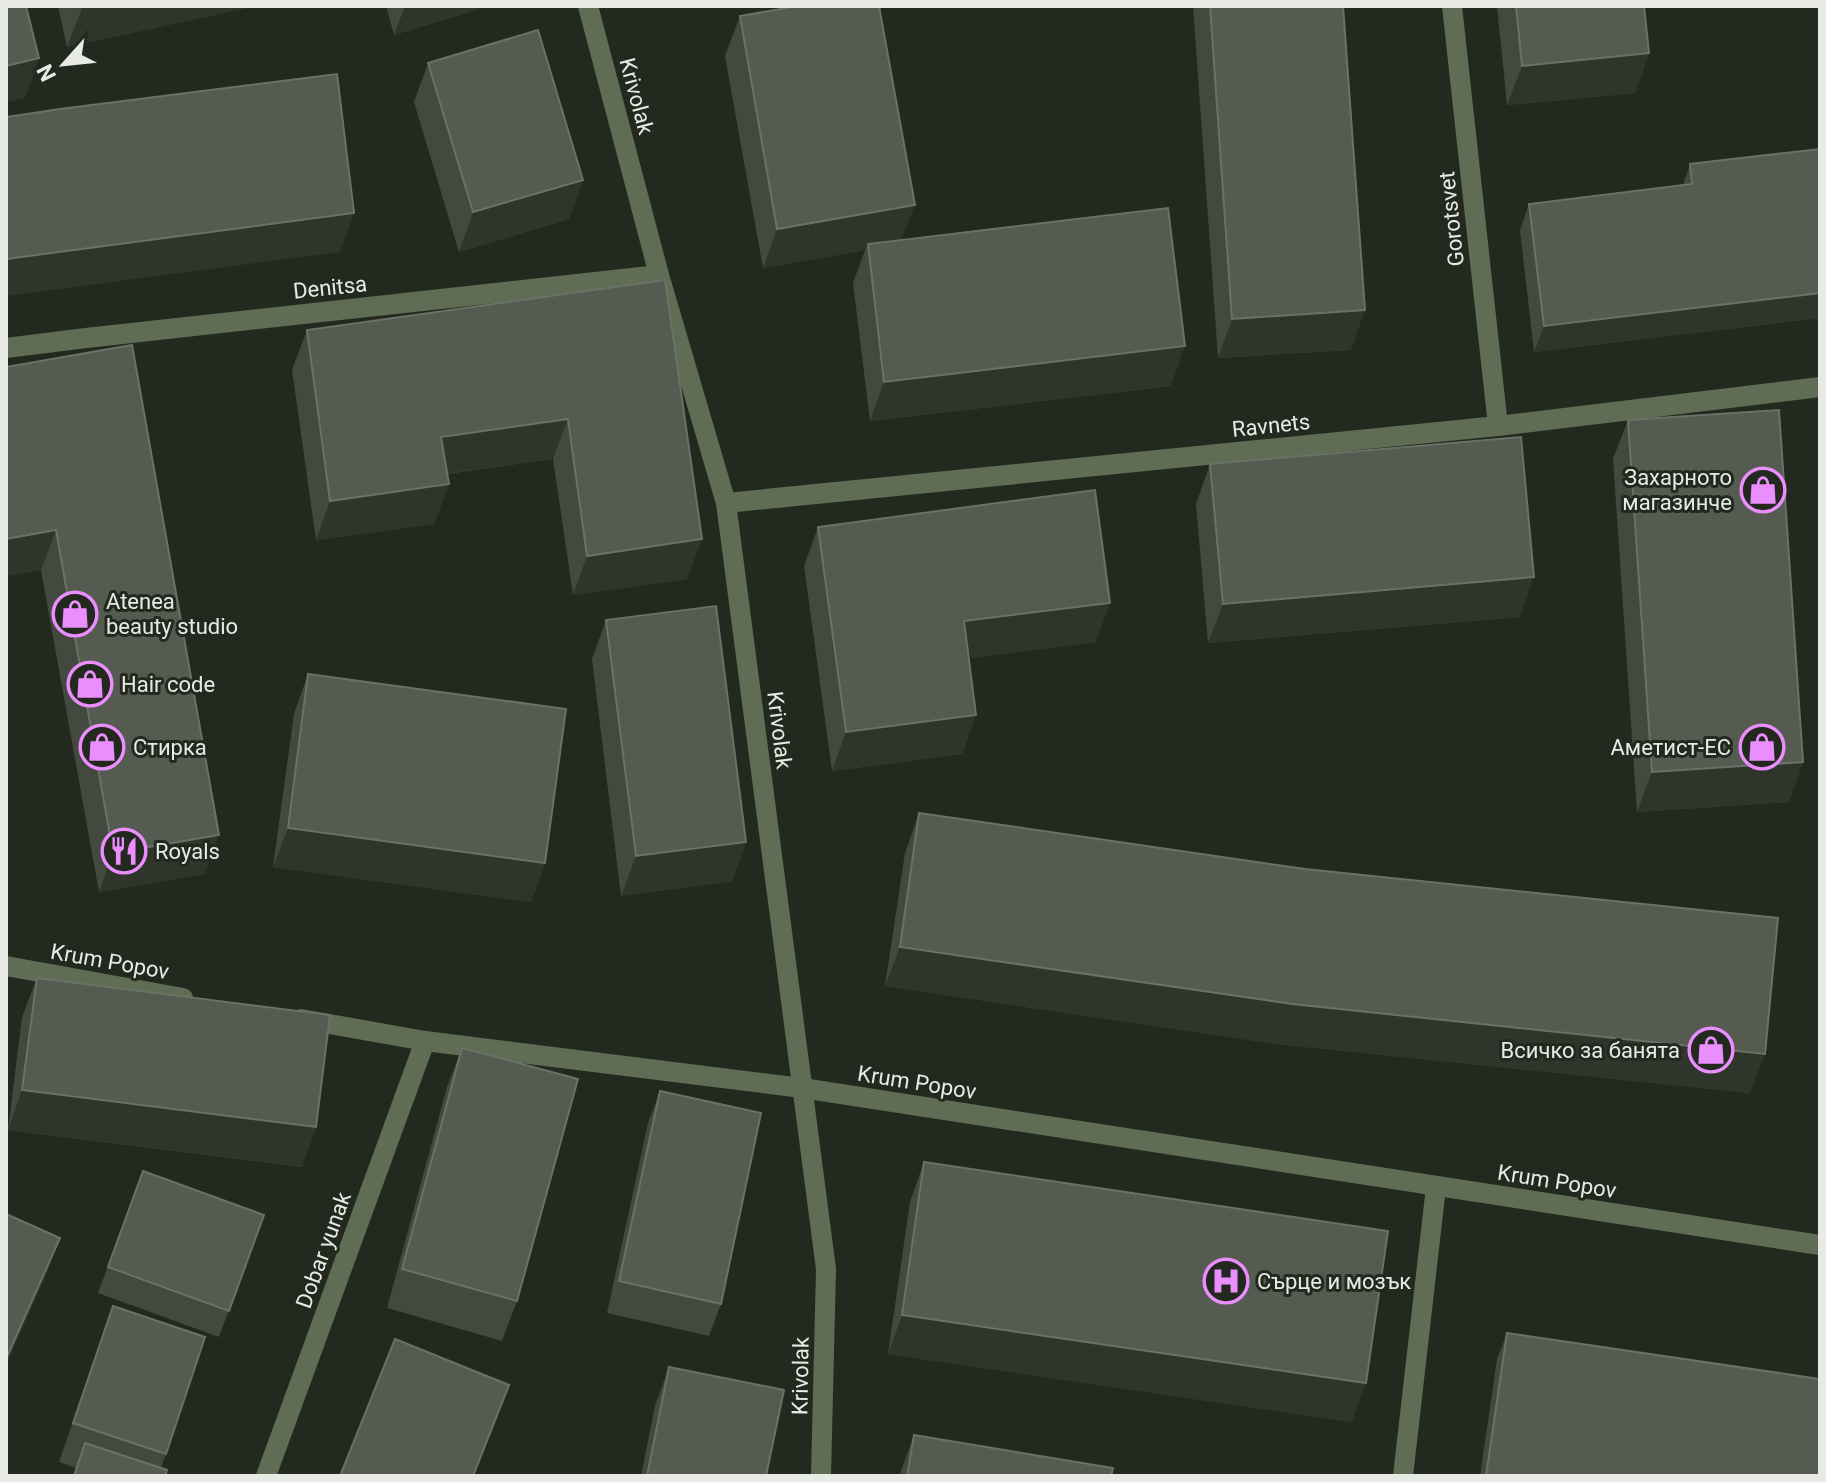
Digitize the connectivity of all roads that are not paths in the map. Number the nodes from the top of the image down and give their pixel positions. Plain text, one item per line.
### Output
1 (588, 6) edge
2 (1452, 6) edge
3 (659, 275) junction
4 (6, 348) edge
5 (1820, 387) edge
6 (1498, 426) junction
7 (726, 503) junction
8 (6, 966) edge
9 (208, 1002) edge
10 (285, 1016) edge
11 (425, 1041) junction
12 (802, 1088) junction
13 (1436, 1187) junction
14 (1820, 1245) edge
15 (266, 1476) edge
16 (821, 1476) edge
17 (1403, 1476) edge

1 - 3 street, Krivolak
2 - 6 street, Gorotsvet
3 - 4 street, Denitsa
3 - 7 street, Krivolak
5 - 6 street, Ravnets
6 - 7 street, Ravnets
7 - 12 street, Krivolak
8 - 9 street, Krum Popov
10 - 11 street, Krum Popov
11 - 12 street, Krum Popov
11 - 15 street, Dobar yunak
12 - 13 street, Krum Popov
12 - 16 street, Krivolak
13 - 14 street, Krum Popov
13 - 17 street

